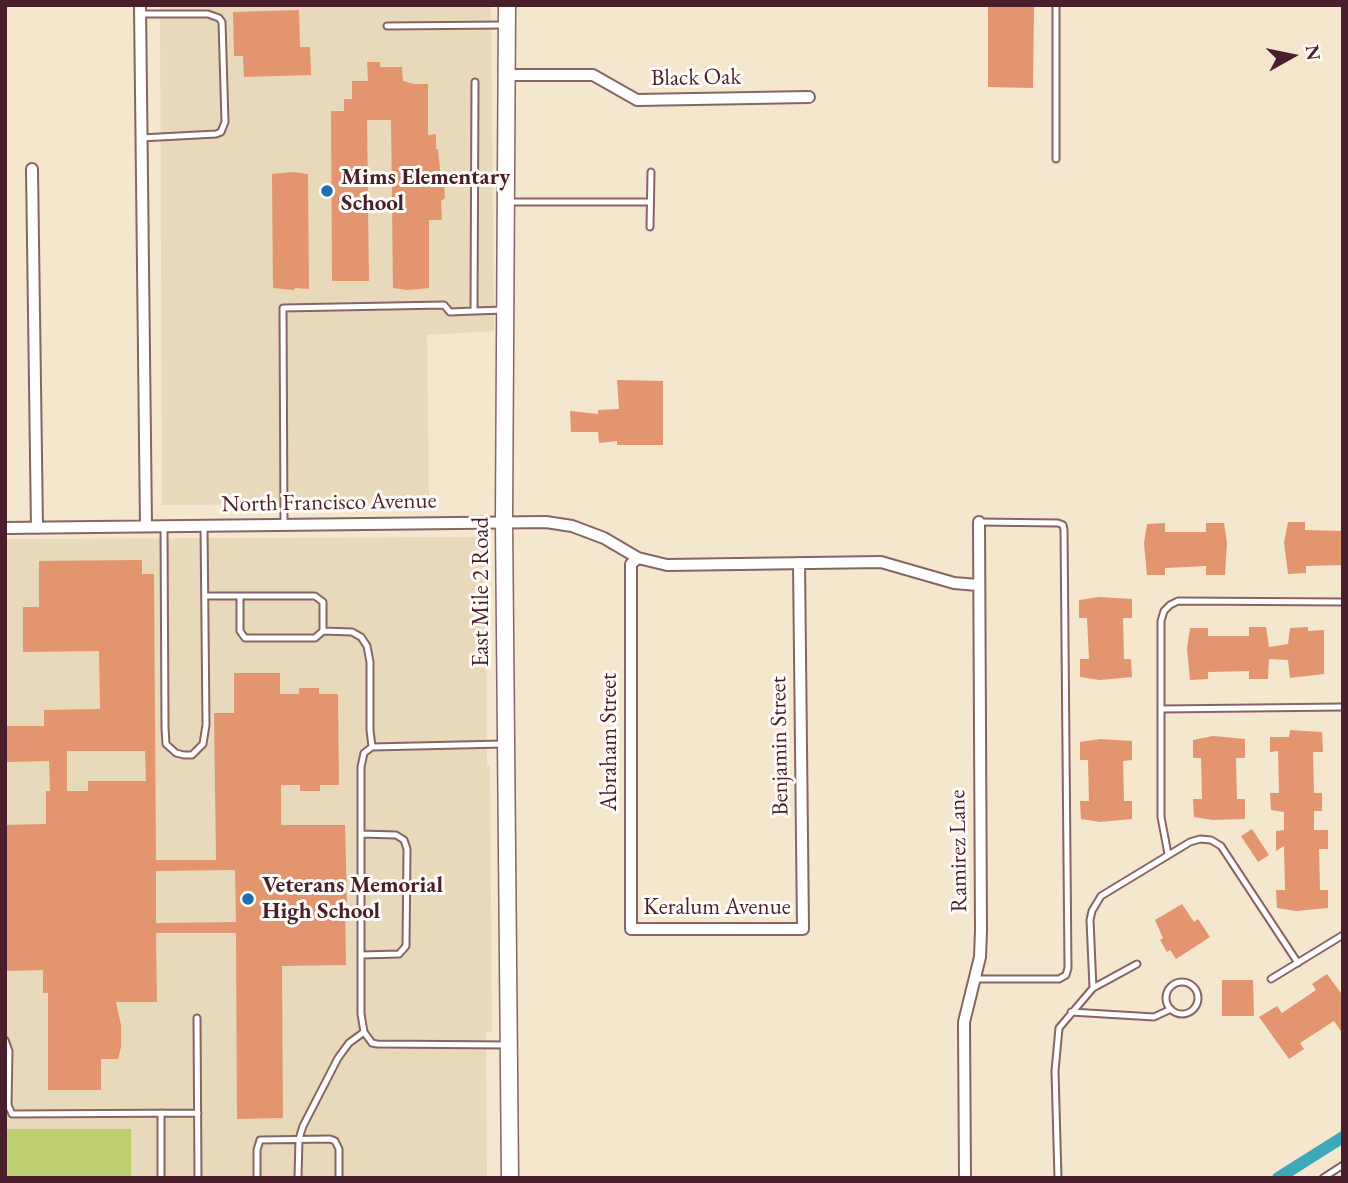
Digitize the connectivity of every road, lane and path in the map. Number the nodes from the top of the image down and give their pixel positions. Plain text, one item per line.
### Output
1 (507, 5) edge
2 (1056, 5) edge
3 (140, 10) edge
4 (507, 25) junction
5 (387, 26) dead end
6 (507, 75) junction
7 (475, 82) dead end
8 (809, 97) dead end
9 (141, 138) junction
10 (1056, 159) dead end
11 (32, 169) dead end
12 (651, 172) dead end
13 (506, 202) junction
14 (650, 202) junction
15 (650, 227) dead end
16 (505, 310) junction
17 (474, 311) junction
18 (504, 521) junction
19 (979, 522) joint
20 (284, 524) junction
21 (146, 526) junction
22 (164, 526) junction
23 (204, 526) junction
24 (5, 528) edge
25 (37, 528) junction
26 (638, 558) junction
27 (799, 563) junction
28 (978, 585) junction
29 (205, 596) junction
30 (240, 596) junction
31 (1343, 602) edge
32 (323, 631) junction
33 (1343, 707) edge
34 (1161, 709) junction
35 (506, 744) junction
36 (372, 747) junction
37 (361, 834) junction
38 (1168, 854) junction
39 (631, 929) joint
40 (803, 929) joint
41 (1343, 935) edge
42 (361, 955) junction
43 (1298, 963) junction
44 (1137, 964) dead end
45 (975, 979) junction
46 (1271, 979) dead end
47 (1093, 988) junction
48 (1171, 1009) junction
49 (1071, 1012) junction
50 (198, 1018) dead end
51 (364, 1032) junction
52 (5, 1040) edge
53 (509, 1045) junction
54 (161, 1113) junction
55 (198, 1113) junction
56 (299, 1139) junction
57 (1343, 1165) edge
58 (160, 1178) edge
59 (198, 1178) edge
60 (257, 1178) edge
61 (298, 1178) edge
62 (339, 1178) edge
63 (510, 1178) edge
64 (965, 1178) edge
65 (1058, 1178) edge
66 (1323, 1178) edge

1 - 4 main road, East Mile 2 Road
2 - 10 lane
3 - 9 street
3 - 9 lane
4 - 5 lane
4 - 6 main road, East Mile 2 Road
6 - 8 street, Black Oak
6 - 13 main road, East Mile 2 Road
7 - 17 lane
9 - 21 street
11 - 25 street
12 - 14 lane
13 - 14 lane
13 - 16 main road, East Mile 2 Road
14 - 15 lane
16 - 17 lane
16 - 18 main road, East Mile 2 Road
17 - 20 lane
18 - 20 street, North Francisco Avenue
18 - 26 street, North Francisco Avenue
18 - 35 main road, East Mile 2 Road
19 - 28 street, Ramirez Lane
19 - 45 lane
20 - 23 street, North Francisco Avenue
21 - 22 street, North Francisco Avenue
21 - 25 street, North Francisco Avenue
22 - 23 street, North Francisco Avenue
22 - 29 lane
23 - 29 lane
24 - 25 street, North Francisco Avenue
26 - 27 street, North Francisco Avenue
26 - 39 street, Abraham Street
27 - 28 street, North Francisco Avenue
27 - 40 street, Benjamin Street
28 - 45 street, Ramirez Lane
29 - 30 lane
30 - 32 lane
30 - 32 lane
31 - 34 lane
32 - 36 lane
33 - 34 lane
34 - 38 lane
35 - 36 lane
35 - 53 main road, East Mile 2 Road
36 - 37 lane
37 - 42 lane
37 - 42 lane
38 - 43 lane
38 - 47 lane
39 - 40 street, Keralum Avenue
41 - 43 lane
42 - 51 lane
43 - 46 lane
44 - 47 lane
45 - 64 street, Ramirez Lane
47 - 49 lane
48 - 48 lane
48 - 49 lane
49 - 65 lane
50 - 55 lane
51 - 53 lane
51 - 56 lane
52 - 54 lane
53 - 63 main road, East Mile 2 Road
54 - 55 lane
54 - 58 lane
55 - 59 lane
56 - 60 lane
56 - 61 lane
56 - 62 lane
57 - 66 lane

